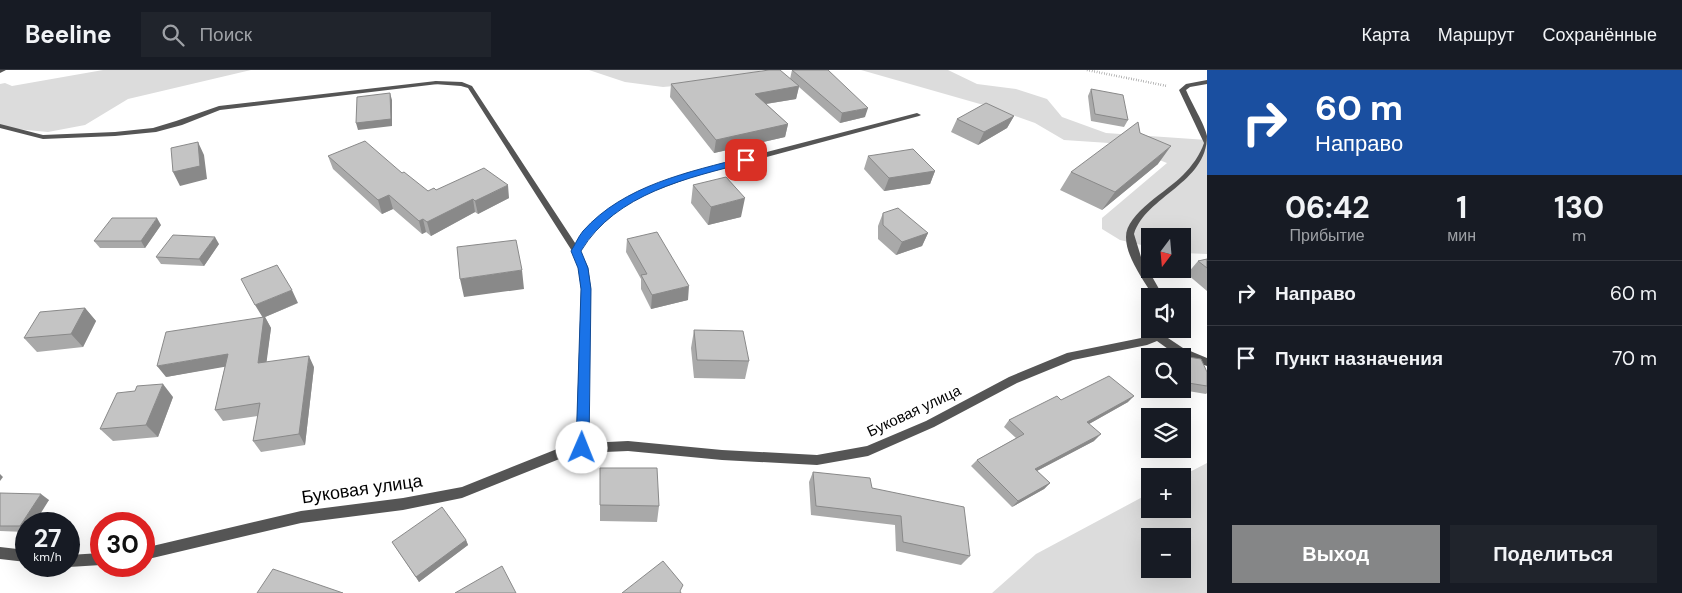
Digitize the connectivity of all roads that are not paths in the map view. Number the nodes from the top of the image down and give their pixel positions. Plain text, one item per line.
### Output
1 (1207, 82) edge
2 (917, 115) dead end
3 (0, 126) edge
4 (1207, 143) edge
5 (576, 251) junction
6 (1153, 288) edge
7 (1154, 338) edge
8 (1167, 338) edge
9 (1207, 362) edge
10 (582, 448) junction
11 (155, 551) edge
12 (0, 553) edge
13 (15, 555) edge

1 - 4 street
2 - 5 street
3 - 5 street
4 - 6 street
5 - 10 street
7 - 10 street, Буковая улица
8 - 9 street, Буковая улица
10 - 11 street, Буковая улица
12 - 13 street

